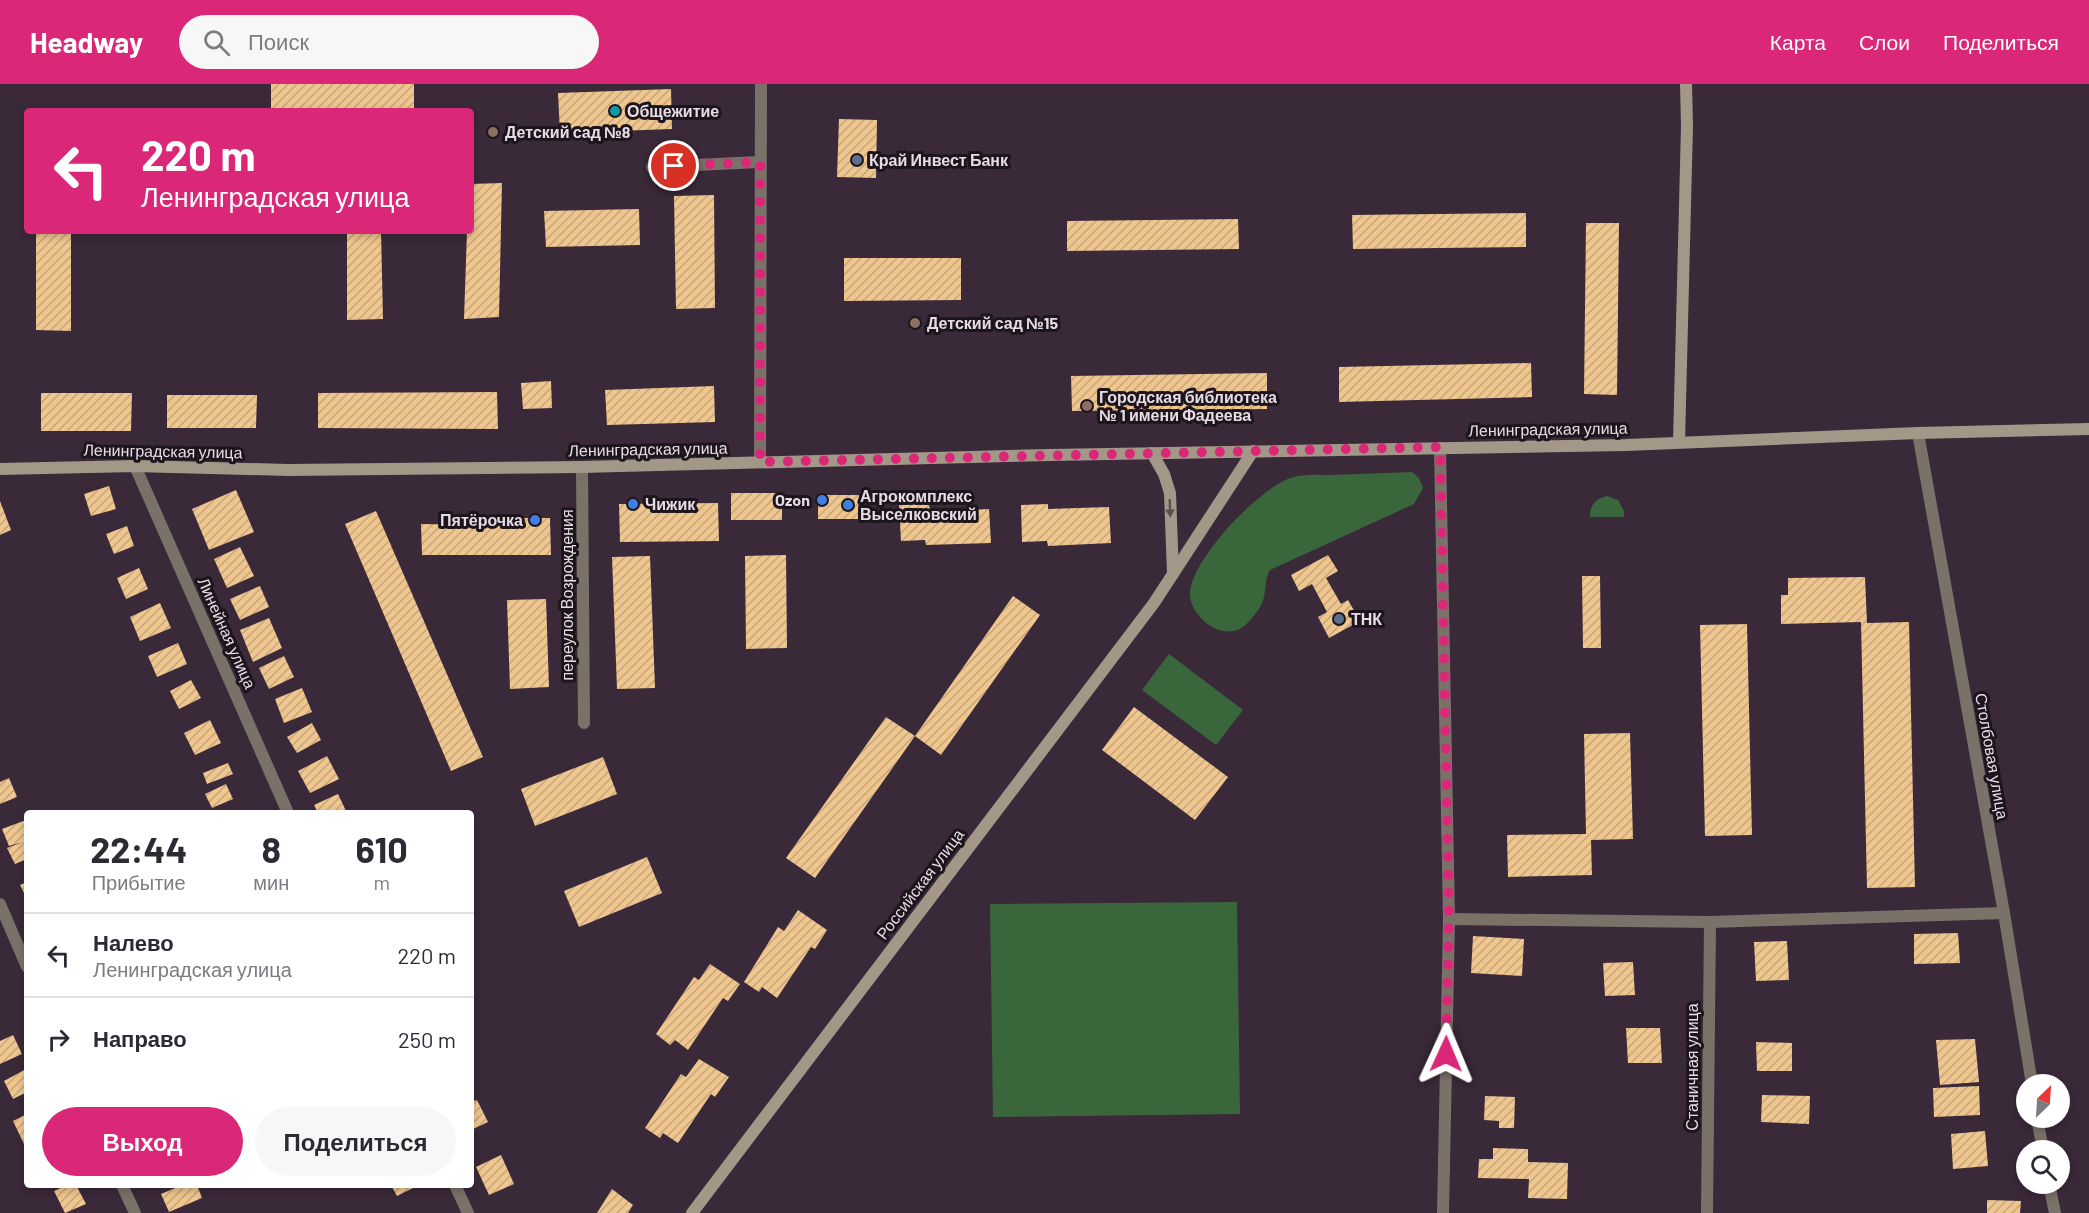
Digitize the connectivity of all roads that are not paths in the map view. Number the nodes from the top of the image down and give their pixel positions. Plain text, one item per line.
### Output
1 (761, 84) edge
2 (1686, 84) edge
3 (760, 162) junction
4 (652, 167) dead end
5 (2089, 429) edge
6 (1918, 433) junction
7 (1679, 442) junction
8 (1440, 447) junction
9 (1253, 452) junction
10 (1152, 453) junction
11 (760, 462) junction
12 (135, 466) junction
13 (582, 467) junction
14 (0, 469) edge
15 (1173, 574) junction
16 (584, 723) dead end
17 (287, 810) edge
18 (0, 904) edge
19 (2004, 913) junction
20 (1449, 919) junction
21 (1710, 922) junction
22 (24, 960) edge
23 (2030, 1074) edge
24 (123, 1188) edge
25 (456, 1188) edge
26 (2051, 1194) edge
27 (135, 1213) edge
28 (468, 1213) edge
29 (692, 1213) edge
30 (1443, 1213) edge
31 (1707, 1213) edge
32 (2055, 1213) edge

1 - 3 street
2 - 7 street
3 - 4 street
3 - 11 street
5 - 6 street, Ленинградская улица
6 - 7 street, Ленинградская улица
6 - 19 street, Столбовая улица
7 - 8 street, Ленинградская улица
8 - 9 street, Ленинградская улица
8 - 20 street
9 - 10 street, Ленинградская улица
9 - 15 street, Российская улица
10 - 11 street, Ленинградская улица
10 -> 15 street
11 - 13 street, Ленинградская улица
12 - 13 street, Ленинградская улица
12 - 14 street, Ленинградская улица
12 - 17 street, Линейная улица
13 - 16 street, переулок Возрождения
15 - 29 street, Российская улица
18 - 22 street
19 - 21 street
19 - 23 street, Столбовая улица
20 - 21 street
20 - 30 street
21 - 31 street, Станичная улица
24 - 27 street
25 - 28 street
26 - 32 street

